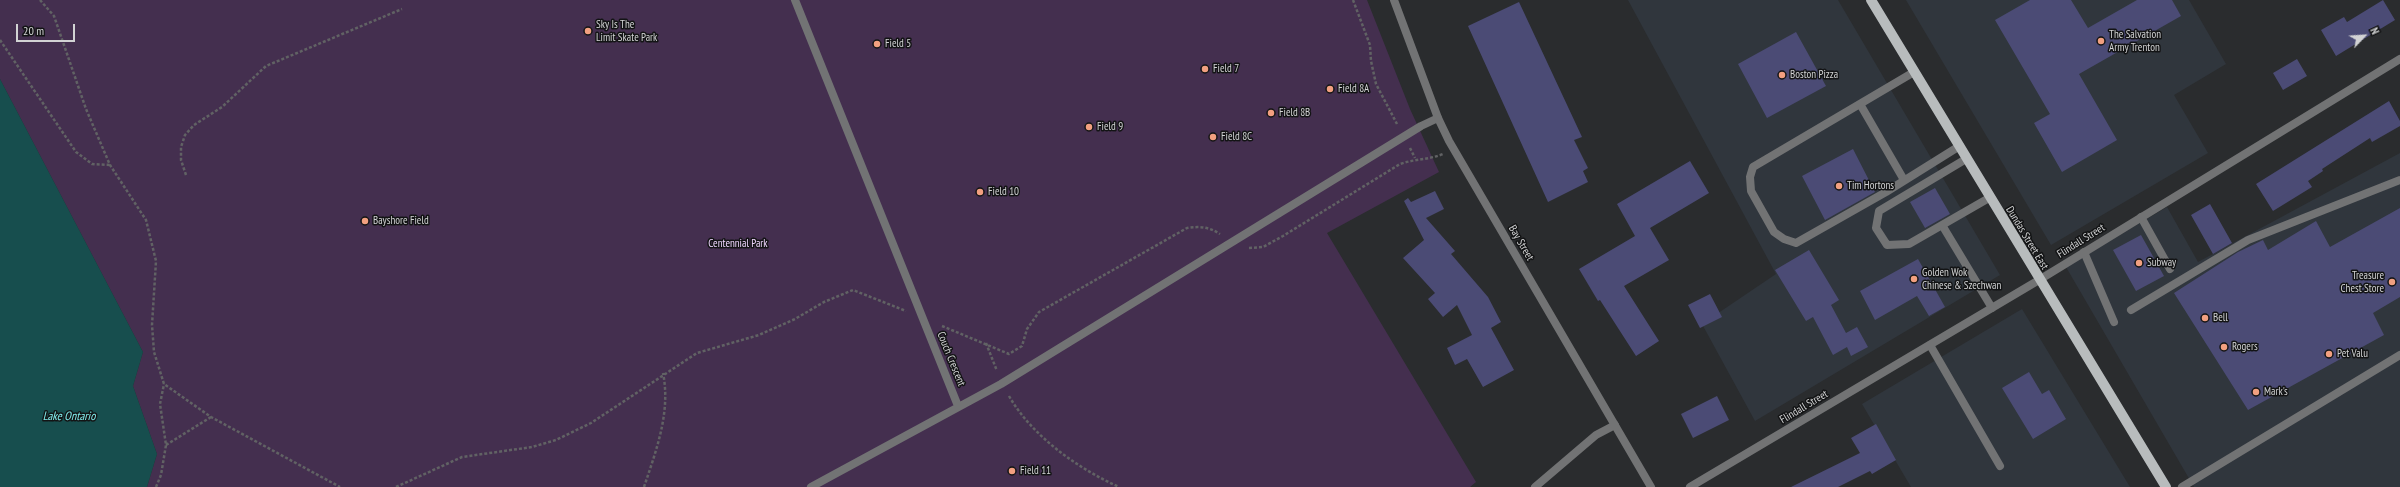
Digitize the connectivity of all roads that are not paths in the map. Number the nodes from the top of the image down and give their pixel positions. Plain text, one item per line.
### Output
1 (795, 0) edge
2 (1394, 0) edge
3 (1871, 0) edge
4 (2400, 59) edge
5 (1914, 72) junction
6 (1860, 104) junction
7 (1438, 118) junction
8 (1958, 147) junction
9 (1966, 159) junction
10 (1904, 180) junction
11 (2400, 180) edge
12 (1989, 198) junction
13 (2141, 217) junction
14 (1942, 225) junction
15 (2084, 252) junction
16 (2170, 269) dead end
17 (2039, 280) junction
18 (1992, 308) junction
19 (2131, 310) dead end
20 (2114, 322) dead end
21 (1930, 345) junction
22 (2400, 355) edge
23 (958, 406) junction
24 (1615, 425) junction
25 (2000, 466) dead end
26 (811, 487) edge
27 (1535, 487) edge
28 (1651, 487) edge
29 (1690, 487) edge
30 (2166, 487) edge
31 (2182, 487) edge

1 - 23 street, Couch Crescent
2 - 7 street, Bay Street
3 - 5 main road, Dundas Street East
4 - 13 street, Flindall Street
5 - 6 street
5 - 8 main road, Dundas Street East
6 - 10 street
6 - 10 street
7 - 23 street
7 - 24 street, Bay Street
8 - 9 main road, Dundas Street East
8 - 10 street
9 - 12 main road, Dundas Street East
9 - 14 street
11 - 19 street
12 - 14 street
12 - 17 main road, Dundas Street East
13 - 15 street, Flindall Street
13 - 16 street
14 - 18 street
15 - 17 street, Flindall Street
15 - 20 street
17 - 18 street, Flindall Street
17 - 30 main road, Dundas Street East
18 - 21 street, Flindall Street
21 - 25 street
21 - 29 street, Flindall Street
22 - 31 street
23 - 26 street
24 - 27 street
24 - 28 street, Bay Street

